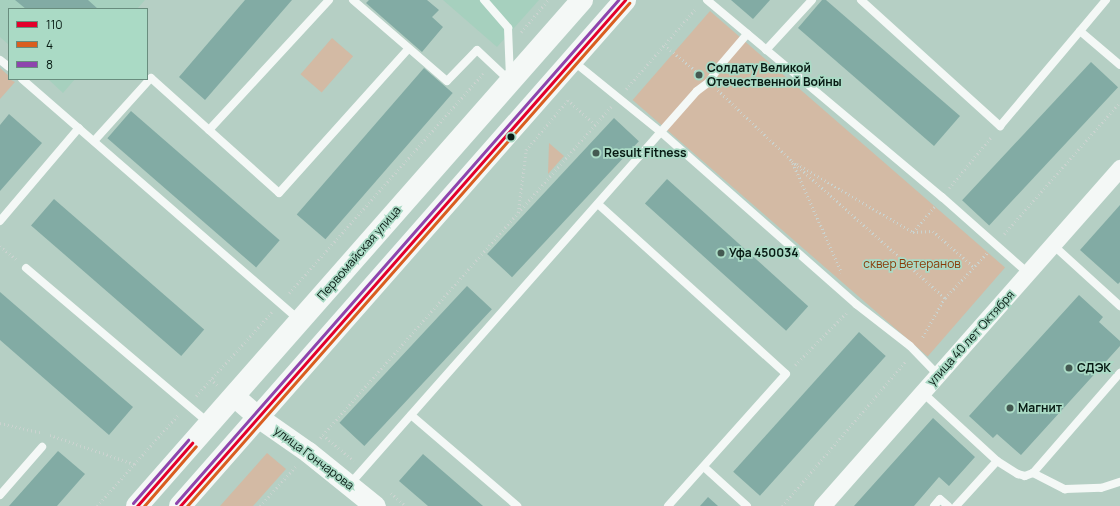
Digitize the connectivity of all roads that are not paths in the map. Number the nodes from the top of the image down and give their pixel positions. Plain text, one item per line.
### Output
1 (329, 0) edge
2 (353, 0) edge
3 (484, 0) edge
4 (582, 0) edge
5 (625, 0) edge
6 (707, 0) edge
7 (812, 0) edge
8 (860, 0) edge
9 (1106, 0) edge
10 (1080, 31) junction
11 (747, 34) junction
12 (408, 48) junction
13 (766, 50) junction
14 (0, 60) edge
15 (572, 61) junction
16 (1120, 65) edge
17 (8, 66) edge
18 (23, 80) edge
19 (510, 81) junction
20 (79, 128) junction
21 (209, 130) junction
22 (662, 133) junction
23 (94, 141) junction
24 (1120, 168) edge
25 (598, 204) junction
26 (0, 221) edge
27 (1053, 245) junction
28 (26, 268) road end
29 (1029, 274) junction
30 (1120, 306) edge
31 (300, 321) junction
32 (1120, 373) edge
33 (938, 375) junction
34 (922, 392) junction
35 (234, 396) junction
36 (411, 415) junction
37 (258, 417) junction
38 (210, 423) junction
39 (42, 447) dead end
40 (997, 461) junction
41 (704, 466) junction
42 (1033, 473) junction
43 (1120, 482) edge
44 (350, 484) junction
45 (0, 495) edge
46 (137, 506) edge
47 (180, 506) edge
48 (375, 506) edge
49 (516, 506) edge
50 (668, 506) edge
51 (748, 506) edge
52 (822, 506) edge
53 (934, 506) edge
54 (948, 506) edge
55 (956, 506) edge

1 - 21 lane
2 - 12 lane
3 - 19 lane
4 - 19 main road, Первомайская улица
5 - 15 main road
6 - 11 lane
7 - 13 lane
8 - 10 lane
9 - 10 lane
10 - 16 lane
11 - 13 lane
11 - 22 lane
12 - 19 lane
12 - 21 lane
13 - 29 lane
14 - 17 lane
15 - 22 lane
15 - 37 main road
18 - 20 lane
19 - 31 main road, Первомайская улица
20 - 23 lane
20 - 26 lane
21 - 23 lane
22 - 25 lane
22 - 33 lane
23 - 31 lane
24 - 27 street, улица 40 лет Октября
25 - 36 lane
25 - 41 lane
27 - 29 street, улица 40 лет Октября
27 - 30 lane
28 - 38 lane
29 - 33 street, улица 40 лет Октября
31 - 35 main road, Первомайская улица
32 - 42 lane
33 - 34 street, улица 40 лет Октября
34 - 40 lane
34 - 52 street, улица 40 лет Октября
35 - 37 street, улица Гончарова
35 - 38 main road, Первомайская улица
36 - 44 lane
36 - 49 lane
37 - 44 street, улица Гончарова
37 - 47 main road
38 - 46 main road, Первомайская улица
39 - 45 lane
40 - 42 lane
40 - 55 lane
41 - 50 lane
41 - 51 lane
42 - 43 lane
44 - 48 street, улица Гончарова
53 - 54 lane

